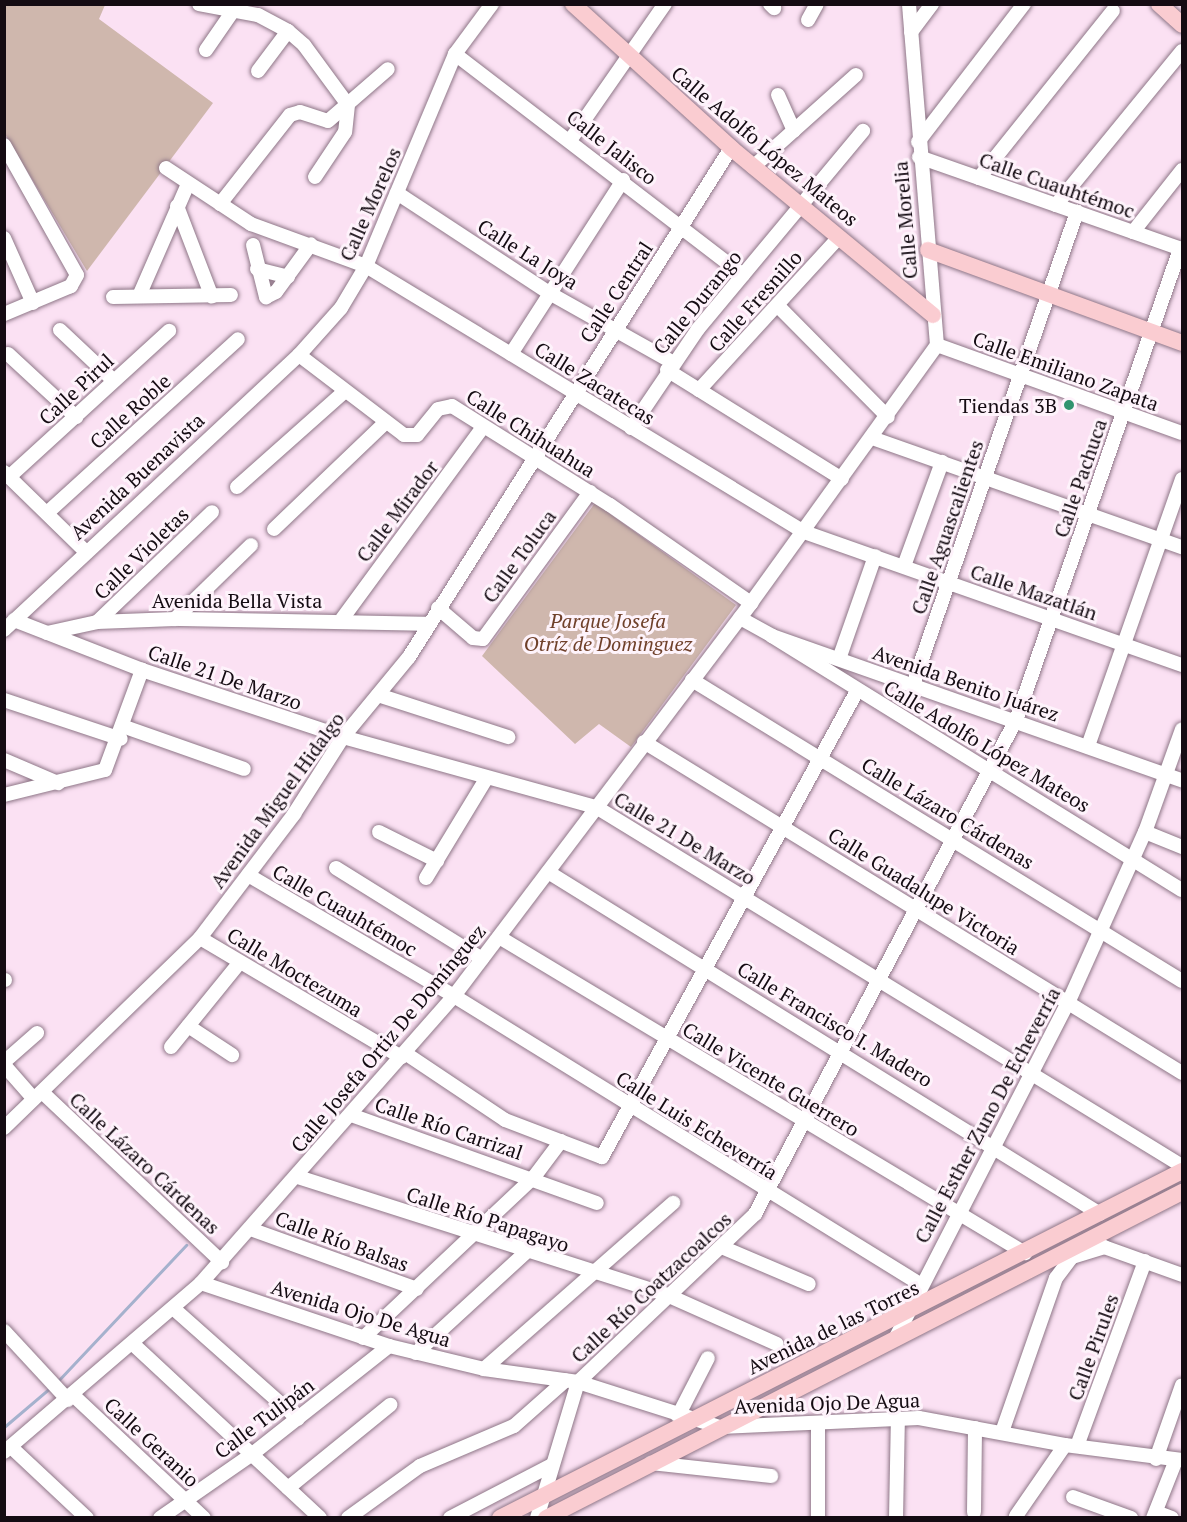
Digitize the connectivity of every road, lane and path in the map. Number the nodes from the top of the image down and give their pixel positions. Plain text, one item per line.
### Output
1 (199, 4) edge
2 (492, 4) edge
3 (573, 4) edge
4 (665, 4) edge
5 (817, 4) edge
6 (909, 4) edge
7 (932, 4) edge
8 (1024, 4) edge
9 (1159, 4) edge
10 (233, 11) junction
11 (1113, 11) dead end
12 (808, 20) dead end
13 (1182, 25) edge
14 (288, 31) junction
15 (911, 32) junction
16 (206, 50) dead end
17 (1182, 51) edge
18 (455, 54) junction
19 (628, 57) junction
20 (388, 69) dead end
21 (258, 71) dead end
22 (856, 75) dead end
23 (778, 95) dead end
24 (348, 105) junction
25 (794, 131) junction
26 (863, 131) dead end
27 (571, 139) junction
28 (918, 142) junction
29 (4, 145) edge
30 (731, 148) junction
31 (919, 157) junction
32 (753, 167) junction
33 (166, 168) dead end
34 (1182, 170) edge
35 (315, 177) dead end
36 (979, 178) junction
37 (623, 180) junction
38 (188, 184) junction
39 (397, 193) junction
40 (220, 204) junction
41 (1056, 205) junction
42 (177, 206) junction
43 (802, 207) junction
44 (1077, 212) junction
45 (681, 226) junction
46 (1133, 232) junction
47 (839, 237) junction
48 (5, 239) edge
49 (311, 244) junction
50 (253, 245) dead end
51 (1181, 249) edge
52 (928, 250) junction
53 (366, 266) junction
54 (257, 269) junction
55 (743, 275) junction
56 (288, 277) junction
57 (1049, 292) junction
58 (551, 294) junction
59 (231, 295) dead end
60 (139, 296) junction
61 (113, 297) dead end
62 (212, 297) junction
63 (33, 303) junction
64 (778, 306) junction
65 (4, 314) edge
66 (933, 315) junction
67 (615, 329) junction
68 (60, 330) dead end
69 (170, 331) dead end
70 (1152, 332) junction
71 (238, 339) dead end
72 (1182, 343) edge
73 (937, 345) junction
74 (8, 354) dead end
75 (511, 354) junction
76 (299, 355) junction
77 (670, 366) junction
78 (1021, 374) junction
79 (113, 380) junction
80 (699, 390) junction
81 (344, 392) junction
82 (575, 392) junction
83 (1123, 413) junction
84 (76, 417) junction
85 (888, 417) junction
86 (386, 422) junction
87 (483, 427) junction
88 (631, 429) junction
89 (1182, 433) edge
90 (872, 438) junction
91 (533, 456) junction
92 (942, 462) junction
93 (7, 474) edge
94 (985, 477) junction
95 (842, 479) junction
96 (1182, 479) edge
97 (237, 488) dead end
98 (590, 492) junction
99 (212, 512) dead end
100 (47, 513) junction
101 (1088, 514) junction
102 (274, 529) dead end
103 (804, 532) junction
104 (1161, 539) junction
105 (251, 545) dead end
106 (1182, 547) edge
107 (86, 552) junction
108 (875, 556) junction
109 (904, 566) junction
110 (948, 582) junction
111 (751, 603) junction
112 (438, 608) junction
113 (740, 618) junction
114 (175, 619) junction
115 (342, 619) junction
116 (1052, 619) junction
117 (97, 622) junction
118 (429, 624) junction
119 (9, 625) edge
120 (47, 633) junction
121 (772, 636) junction
122 (1124, 644) junction
123 (840, 659) junction
124 (1182, 665) edge
125 (142, 670) junction
126 (692, 680) junction
127 (913, 685) junction
128 (857, 692) junction
129 (378, 695) junction
130 (4, 700) edge
131 (1016, 720) junction
132 (1182, 729) edge
133 (123, 733) junction
134 (343, 737) junction
135 (508, 737) dead end
136 (644, 742) junction
137 (1088, 746) junction
138 (820, 759) junction
139 (4, 760) edge
140 (244, 769) dead end
141 (989, 772) junction
142 (1167, 775) junction
143 (486, 779) junction
144 (1182, 780) edge
145 (58, 783) junction
146 (4, 795) edge
147 (596, 807) junction
148 (784, 828) junction
149 (379, 832) dead end
150 (1145, 832) junction
151 (954, 839) junction
152 (1182, 848) edge
153 (1133, 860) junction
154 (436, 861) junction
155 (336, 868) dead end
156 (548, 872) junction
157 (248, 876) junction
158 (426, 878) dead end
159 (1182, 890) edge
160 (745, 898) junction
161 (917, 910) junction
162 (1102, 931) junction
163 (499, 937) junction
164 (200, 938) junction
165 (482, 959) junction
166 (240, 962) junction
167 (706, 969) junction
168 (880, 980) junction
169 (1182, 981) edge
170 (454, 996) junction
171 (1068, 1003) junction
172 (188, 1026) junction
173 (37, 1033) dead end
174 (667, 1040) junction
175 (171, 1047) dead end
176 (842, 1052) junction
177 (403, 1055) junction
178 (232, 1056) dead end
179 (4, 1063) edge
180 (1182, 1073) edge
181 (1034, 1075) junction
182 (38, 1096) junction
183 (630, 1107) junction
184 (351, 1115) junction
185 (805, 1122) junction
186 (4, 1128) edge
187 (561, 1141) junction
188 (993, 1145) junction
189 (1182, 1166) edge
190 (1182, 1171) edge
191 (298, 1177) junction
192 (534, 1177) junction
193 (769, 1192) junction
194 (1182, 1192) edge
195 (597, 1203) dead end
196 (673, 1203) dead end
197 (957, 1212) junction
198 (1100, 1214) junction
199 (253, 1230) junction
200 (475, 1235) junction
201 (724, 1248) junction
202 (525, 1253) junction
203 (1025, 1253) junction
204 (1145, 1261) junction
205 (222, 1262) junction
206 (594, 1273) junction
207 (1182, 1275) edge
208 (201, 1283) junction
209 (808, 1284) dead end
210 (920, 1284) junction
211 (417, 1289) junction
212 (667, 1295) junction
213 (172, 1308) junction
214 (904, 1316) junction
215 (4, 1331) edge
216 (363, 1338) junction
217 (895, 1339) junction
218 (133, 1344) junction
219 (777, 1344) dead end
220 (389, 1346) junction
221 (416, 1353) junction
222 (708, 1358) dead end
223 (484, 1369) junction
224 (572, 1381) junction
225 (1182, 1385) edge
226 (63, 1392) junction
227 (390, 1405) dead end
228 (685, 1418) junction
229 (898, 1418) junction
230 (298, 1419) junction
231 (818, 1425) junction
232 (720, 1427) junction
233 (975, 1428) junction
234 (1002, 1432) junction
235 (1071, 1446) junction
236 (8, 1449) edge
237 (251, 1455) junction
238 (1156, 1459) junction
239 (1179, 1460) edge
240 (651, 1463) junction
241 (552, 1465) junction
242 (771, 1476) dead end
243 (288, 1488) junction
244 (543, 1496) junction
245 (1073, 1497) dead end
246 (185, 1499) junction
247 (974, 1512) dead end
248 (1016, 1515) dead end
249 (1154, 1515) edge
250 (87, 1518) edge
251 (160, 1518) edge
252 (204, 1518) edge
253 (320, 1518) edge
254 (348, 1518) edge
255 (450, 1518) edge
256 (500, 1518) edge
257 (537, 1518) edge
258 (546, 1518) edge
259 (818, 1518) edge
260 (896, 1518) edge
261 (1131, 1518) edge
262 (1172, 1518) edge

1 - 10 street
2 - 18 street, Calle Morelos
3 - 19 main road, Calle Adolfo López Mateos
4 - 19 street
5 - 12 street
6 - 15 street, Calle Morelia
7 - 15 street
8 - 28 street
9 - 13 main road
10 - 14 street
10 - 16 street
11 - 36 street
14 - 21 street
14 - 24 street
15 - 28 street, Calle Morelia
17 - 41 street
18 - 27 street, Calle Jalisco
18 - 39 street, Calle Morelos
19 - 27 street
19 - 30 main road, Calle Adolfo López Mateos
20 - 24 street
22 - 25 street
23 - 25 street
24 - 35 street
24 - 40 street
25 - 32 street
26 - 43 street, Calle Durango
27 - 37 street, Calle Jalisco
28 - 31 street, Calle Morelia
29 - 63 street
30 - 32 main road, Calle Adolfo López Mateos
30 - 45 street, Calle Central
31 - 36 street, Calle Cuauhtémoc
31 - 52 street, Calle Morelia
32 - 43 main road, Calle Adolfo López Mateos
33 - 38 street, Calle Zacatecas
34 - 46 street
36 - 41 street, Calle Cuauhtémoc
37 - 45 street, Calle Jalisco
37 - 58 street
38 - 40 street, Calle Zacatecas
38 - 42 street
39 - 53 street, Calle Morelos
39 - 58 street, Calle La Joya
40 - 49 street, Calle Zacatecas
41 - 44 street, Calle Cuauhtémoc
42 - 60 street
42 - 62 street
43 - 47 main road, Calle Adolfo López Mateos
43 - 55 street, Calle Durango
44 - 46 street, Calle Cuauhtémoc
44 - 57 street, Calle Aguascalientes
45 - 55 street, Calle Jalisco
45 - 67 street, Calle Central
46 - 51 street, Calle Cuauhtémoc
47 - 64 street, Calle Fresnillo
47 - 66 main road, Calle Adolfo López Mateos
48 - 63 street
49 - 53 street, Calle Zacatecas
49 - 56 street
50 - 54 street
51 - 70 street, Calle Pachuca
52 - 57 main road
52 - 66 street, Calle Morelia
53 - 75 street, Calle Zacatecas
53 - 76 street, Calle Morelos
54 - 56 street
54 - 56 street
55 - 77 street, Calle Durango
57 - 70 main road
57 - 78 street, Calle Aguascalientes
58 - 67 street, Calle La Joya
58 - 75 street
59 - 62 street
60 - 61 street
60 - 62 street
63 - 65 street
64 - 80 street, Calle Fresnillo
64 - 85 street
66 - 73 street, Calle Morelia
67 - 77 street, Calle La Joya
67 - 82 street, Calle Central
68 - 79 street
69 - 79 street, Calle Pirul
70 - 72 main road
70 - 83 street, Calle Pachuca
71 - 100 street, Calle Roble
73 - 78 street, Calle Emiliano Zapata
73 - 85 street
74 - 84 street
75 - 82 street, Calle Zacatecas
76 - 81 street, Calle Chihuahua
76 - 107 street, Avenida Buenavista
77 - 80 street, Calle La Joya
77 - 88 street, Calle Durango
78 - 83 street, Calle Emiliano Zapata
78 - 94 street, Calle Aguascalientes
79 - 84 street, Calle Pirul
80 - 95 street, Calle La Joya
81 - 86 street, Calle Chihuahua
81 - 97 street
82 - 88 street, Calle Zacatecas
82 - 91 street, Calle Central
83 - 89 street, Calle Emiliano Zapata
83 - 101 street, Calle Pachuca
84 - 93 street, Calle Pirul
85 - 90 street
86 - 87 street, Calle Chihuahua
86 - 102 street
87 - 91 street, Calle Chihuahua
87 - 115 street, Calle Mirador
88 - 103 street, Calle Zacatecas
90 - 92 street
90 - 95 street
91 - 98 street, Calle Chihuahua
91 - 112 street, Avenida Miguel Hidalgo
92 - 94 street
92 - 109 street
93 - 100 street
94 - 101 street
94 - 110 street, Calle Aguascalientes
95 - 103 street
96 - 104 street
98 - 111 street, Calle Chihuahua
98 - 112 street, Calle Toluca
99 - 117 street, Calle Violetas
100 - 107 street
101 - 104 street
101 - 116 street, Calle Pachuca
103 - 108 street, Calle Mazatlán
103 - 111 street
104 - 106 street
104 - 122 street
105 - 114 street
107 - 119 street, Avenida Buenavista
108 - 109 street, Calle Mazatlán
108 - 123 street
109 - 110 street, Calle Mazatlán
110 - 116 street, Calle Mazatlán
110 - 127 street, Calle Aguascalientes
111 - 113 street, Calle Josefa Ortiz De Domínguez
112 - 118 street, Avenida Miguel Hidalgo
113 - 121 street, Avenida Benito Juárez
113 - 126 street, Calle Josefa Ortiz De Domínguez
114 - 115 street, Avenida Bella Vista
114 - 117 street, Avenida Bella Vista
115 - 118 street, Avenida Bella Vista
116 - 122 street, Calle Mazatlán
116 - 131 street, Calle Pachuca
117 - 120 street, Avenida Bella Vista
118 - 129 street, Avenida Miguel Hidalgo
119 - 120 street, Calle 21 De Marzo
120 - 125 street, Calle 21 De Marzo
121 - 123 street, Avenida Benito Juárez
121 - 128 street, Calle Adolfo López Mateos
122 - 124 street, Calle Mazatlán
122 - 137 street
123 - 127 street, Avenida Benito Juárez
125 - 133 street
125 - 134 street, Calle 21 De Marzo
126 - 136 street, Calle Josefa Ortiz De Domínguez
126 - 138 street, Calle Lázaro Cárdenas
127 - 131 street, Avenida Benito Juárez
128 - 138 street
128 - 141 street, Calle Adolfo López Mateos
129 - 134 street, Avenida Miguel Hidalgo
129 - 135 street
130 - 133 street
131 - 137 street, Avenida Benito Juárez
131 - 141 street, Calle Pachuca
132 - 142 street, Calle Esther Zuno De Echeverría
133 - 140 street
133 - 145 street
134 - 143 street, Calle 21 De Marzo
134 - 157 street, Avenida Miguel Hidalgo
136 - 147 street, Calle Josefa Ortiz De Domínguez
136 - 148 street, Calle Guadalupe Victoria
137 - 142 street, Avenida Benito Juárez
138 - 148 street
138 - 151 street, Calle Lázaro Cárdenas
139 - 145 street
141 - 151 street, Calle Pachuca
141 - 153 street, Calle Adolfo López Mateos
142 - 144 street, Avenida Benito Juárez
142 - 150 street, Calle Esther Zuno De Echeverría
143 - 147 street, Calle 21 De Marzo
143 - 154 street
145 - 146 street
147 - 156 street, Calle Josefa Ortiz De Domínguez
147 - 160 street, Calle 21 De Marzo
148 - 160 street
148 - 161 street, Calle Guadalupe Victoria
149 - 154 street
150 - 152 street
150 - 153 street, Calle Esther Zuno De Echeverría
151 - 161 street, Calle Pachuca
151 - 162 street, Calle Lázaro Cárdenas
153 - 159 street, Calle Adolfo López Mateos
153 - 162 street, Calle Esther Zuno De Echeverría
154 - 158 street
155 - 165 street
156 - 163 street, Calle Josefa Ortiz De Domínguez
156 - 167 street, Calle Francisco I. Madero
157 - 164 street, Avenida Miguel Hidalgo
157 - 170 street, Calle Cuauhtémoc
160 - 167 street
160 - 168 street, Calle 21 De Marzo
161 - 168 street, Calle Pachuca
161 - 171 street, Calle Guadalupe Victoria
162 - 169 street, Calle Lázaro Cárdenas
162 - 171 street, Calle Esther Zuno De Echeverría
163 - 165 street, Calle Josefa Ortiz De Domínguez
163 - 174 street, Calle Vicente Guerrero
164 - 166 street, Calle Moctezuma
164 - 182 street, Avenida Miguel Hidalgo
165 - 170 street, Calle Josefa Ortiz De Domínguez
166 - 172 street
166 - 177 street, Calle Moctezuma
167 - 174 street
167 - 176 street, Calle Francisco I. Madero
168 - 176 street, Calle Río Coatzacoalcos
168 - 181 street, Calle 21 De Marzo
170 - 177 street, Calle Josefa Ortiz De Domínguez
170 - 183 street, Calle Luis Echeverría
171 - 180 street, Calle Guadalupe Victoria
171 - 181 street, Calle Esther Zuno De Echeverría
172 - 175 street
172 - 178 street
173 - 179 street
174 - 183 street
174 - 185 street, Calle Vicente Guerrero
176 - 185 street, Calle Río Coatzacoalcos
176 - 188 street, Calle Francisco I. Madero
177 - 184 street, Calle Josefa Ortiz De Domínguez
177 - 187 street, Calle Moctezuma
179 - 182 street, Calle Lázaro Cárdenas
181 - 188 street, Calle Esther Zuno De Echeverría
181 - 189 street, Calle 21 De Marzo
182 - 186 street, Avenida Miguel Hidalgo
182 - 205 street, Calle Lázaro Cárdenas
183 - 187 street, Calle Moctezuma
183 - 193 street, Calle Luis Echeverría
184 - 191 street, Calle Josefa Ortiz De Domínguez
184 - 192 street, Calle Río Carrizal
185 - 193 street, Calle Río Coatzacoalcos
185 - 197 street, Calle Vicente Guerrero
187 - 192 street
188 - 197 street, Calle Esther Zuno De Echeverría
188 - 198 street, Calle Francisco I. Madero
190 - 198 main road, Avenida de las Torres
191 - 199 street, Calle Josefa Ortiz De Domínguez
191 - 200 street, Calle Río Papagayo
192 - 195 street, Calle Río Carrizal
192 - 200 street
193 - 201 street, Calle Río Coatzacoalcos
193 - 210 street, Calle Luis Echeverría
194 - 217 main road, Avenida de las Torres
196 - 206 street
197 - 203 street, Calle Vicente Guerrero
197 - 210 street, Calle Esther Zuno De Echeverría
198 - 203 main road, Avenida de las Torres
199 - 205 street, Calle Josefa Ortiz De Domínguez
199 - 211 street, Calle Río Balsas
200 - 202 street, Calle Río Papagayo
200 - 211 street
201 - 209 street
201 - 212 street, Calle Río Coatzacoalcos
202 - 206 street, Calle Río Papagayo
202 - 221 street
203 - 214 main road, Avenida de las Torres
204 - 207 street
204 - 234 street
204 - 235 street, Calle Pirules
205 - 208 street, Calle Josefa Ortiz De Domínguez
206 - 212 street, Calle Río Papagayo
206 - 223 street
208 - 213 street, Calle Josefa Ortiz De Domínguez
208 - 216 street, Avenida Ojo De Agua
210 - 214 street, Calle Esther Zuno De Echeverría
211 - 216 street
212 - 219 street, Calle Río Papagayo
212 - 224 street, Calle Río Coatzacoalcos
213 - 218 street, Calle Josefa Ortiz De Domínguez
213 - 230 street
214 - 217 street, Calle Esther Zuno De Echeverría
214 - 228 main road, Avenida de las Torres
215 - 226 street
216 - 220 street, Avenida Ojo De Agua
217 - 232 main road, Avenida de las Torres
218 - 226 street, Calle Josefa Ortiz De Domínguez
218 - 237 street
220 - 221 street, Avenida Ojo De Agua
220 - 230 street, Calle Tulipán
221 - 223 street, Avenida Ojo De Agua
222 - 228 street
223 - 224 street, Avenida Ojo De Agua
224 - 228 street, Avenida Ojo De Agua
224 - 241 street, Calle Río Coatzacoalcos
224 - 254 street
225 - 238 street
226 - 236 street, Calle Josefa Ortiz De Domínguez
226 - 246 street, Calle Geranio
227 - 243 street
228 - 232 street, Avenida Ojo De Agua
228 - 244 main road, Avenida de las Torres
229 - 231 street, Avenida Ojo De Agua
229 - 233 street, Avenida Ojo De Agua
229 - 260 street
230 - 237 street, Calle Tulipán
231 - 232 street, Avenida Ojo De Agua
231 - 259 street
232 - 240 main road, Avenida de las Torres
233 - 234 street, Avenida Ojo De Agua
233 - 247 street
234 - 235 street, Avenida Ojo De Agua
235 - 238 street, Avenida Ojo De Agua
235 - 248 street, Calle Pirules
236 - 250 street
237 - 243 street
237 - 246 street, Calle Tulipán
238 - 239 street, Avenida Ojo De Agua
239 - 249 street
240 - 242 street
240 - 258 main road, Avenida de las Torres
241 - 244 street, Calle Río Coatzacoalcos
241 - 255 street
243 - 253 street
244 - 256 main road, Avenida de las Torres
244 - 257 street, Calle Río Coatzacoalcos
245 - 261 street
246 - 251 street, Calle Tulipán
246 - 252 street, Calle Geranio
249 - 262 street

